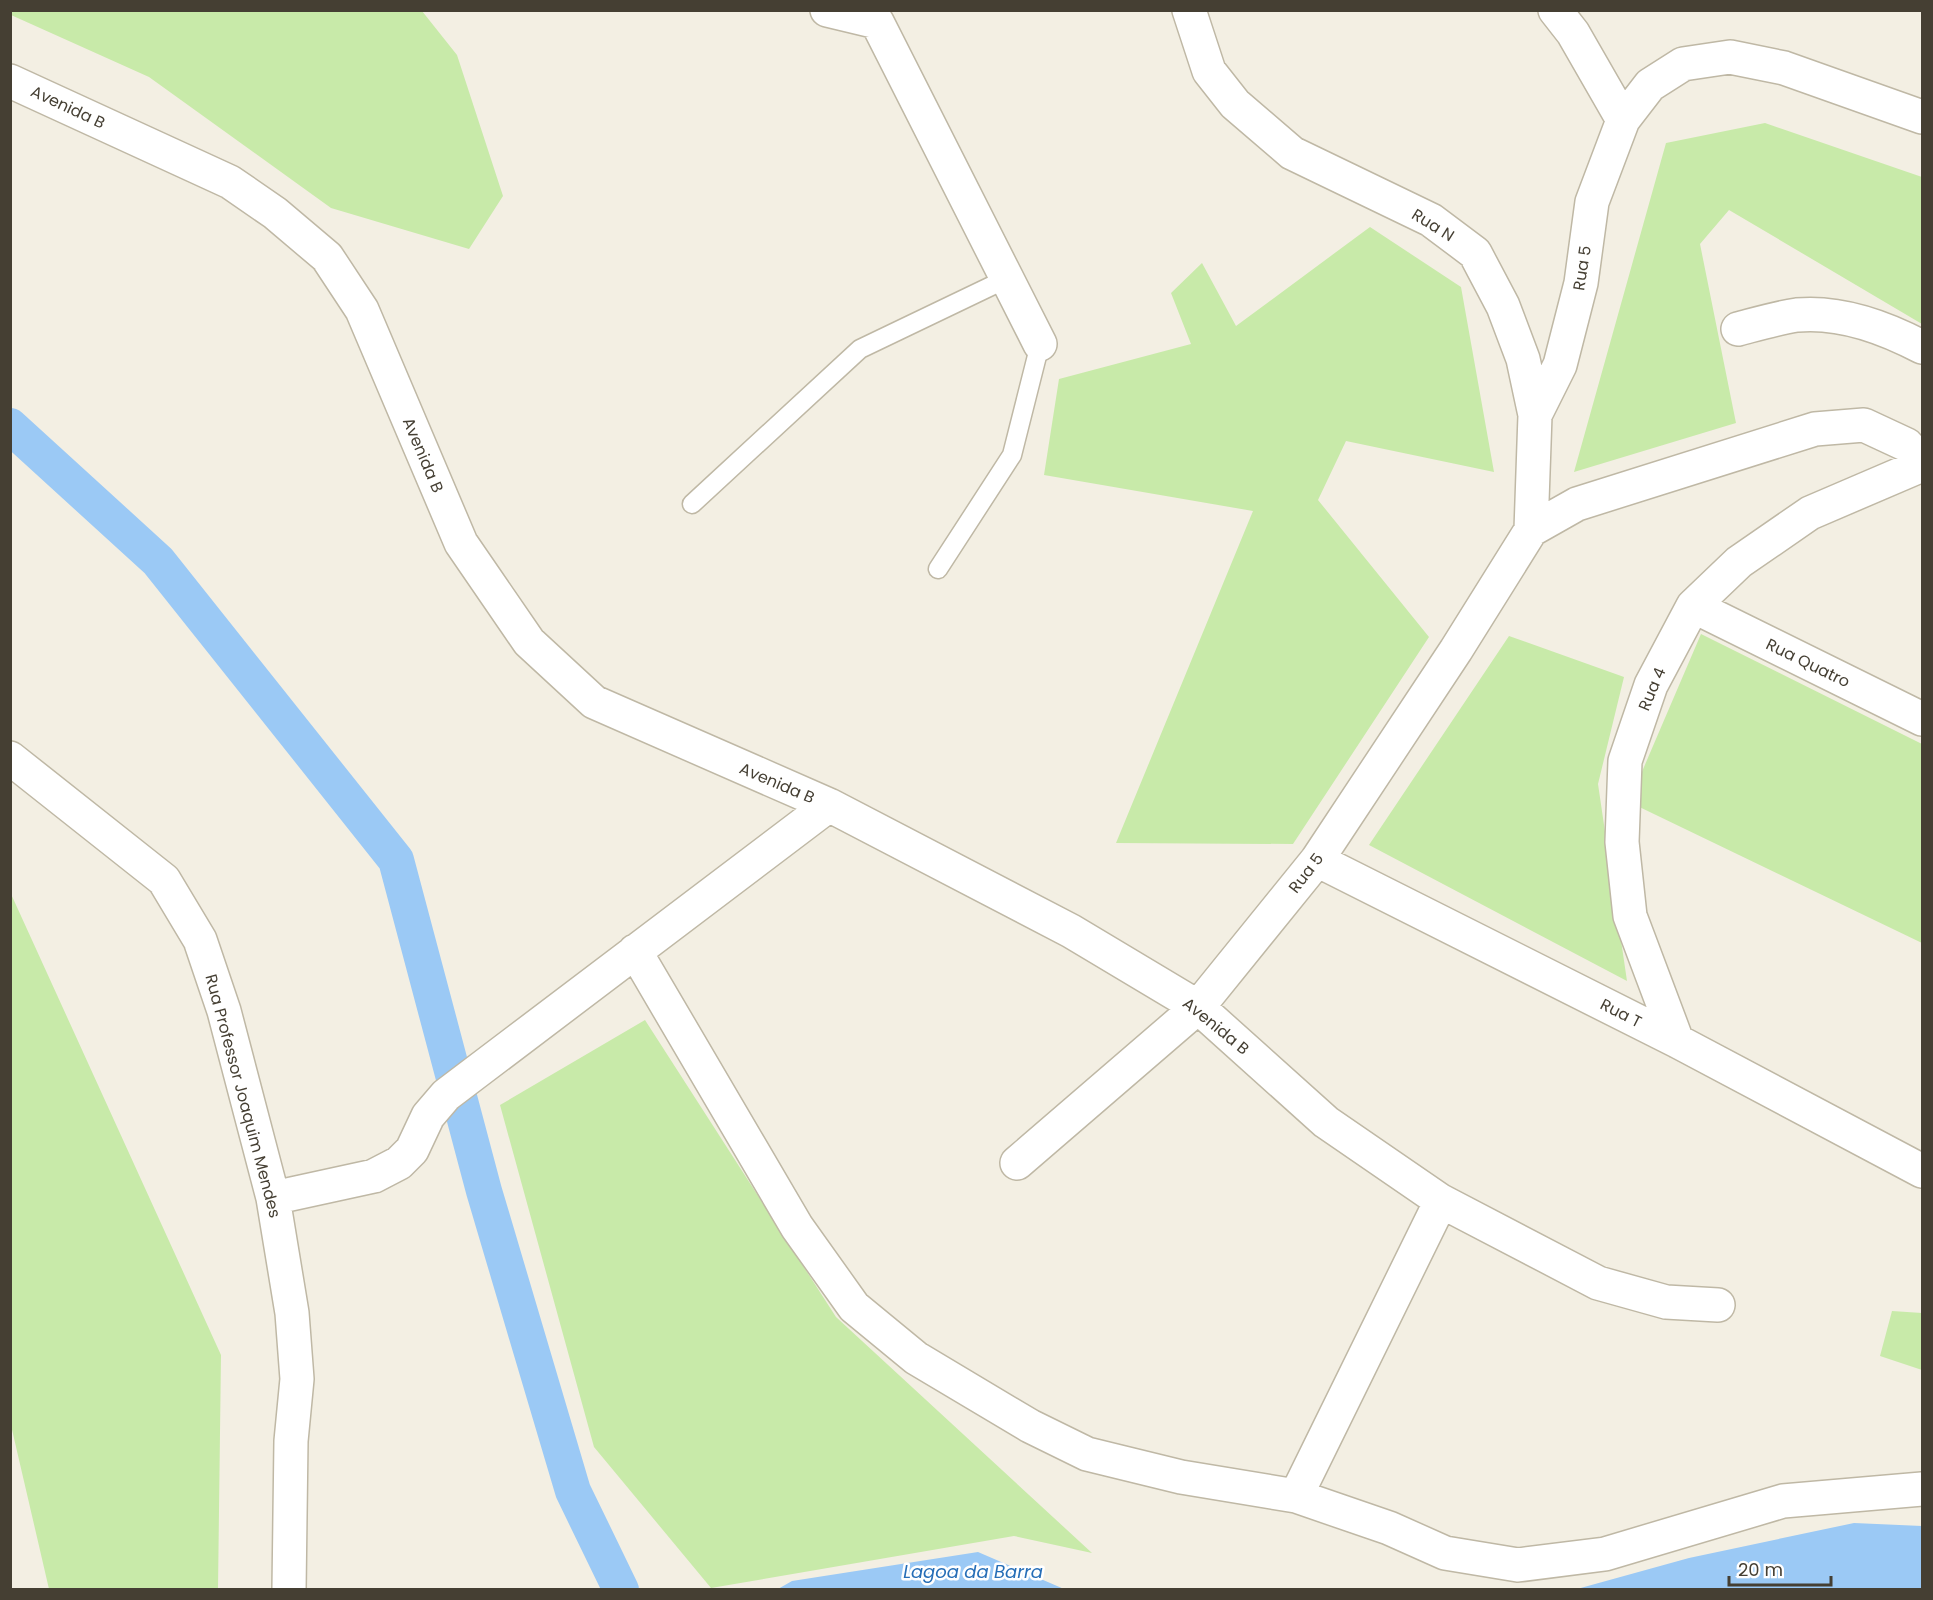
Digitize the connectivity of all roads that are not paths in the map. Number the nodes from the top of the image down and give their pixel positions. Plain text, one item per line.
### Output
1 (827, 10) edge
2 (1189, 10) edge
3 (1555, 10) edge
4 (884, 16) edge
5 (10, 81) edge
6 (1923, 117) edge
7 (1623, 120) junction
8 (1008, 278) junction
9 (1737, 329) dead end
10 (1040, 344) joint
11 (1923, 347) edge
12 (1535, 415) junction
13 (1922, 465) edge
14 (692, 504) dead end
15 (1531, 530) junction
16 (938, 569) dead end
17 (1694, 606) junction
18 (1923, 719) edge
19 (10, 758) edge
20 (828, 805) junction
21 (1317, 860) junction
22 (636, 951) junction
23 (1198, 1007) junction
24 (1677, 1041) junction
25 (1017, 1163) dead end
26 (1923, 1171) edge
27 (273, 1198) junction
28 (1441, 1201) junction
29 (1718, 1305) dead end
30 (1923, 1489) edge
31 (1296, 1496) junction
32 (289, 1590) edge

1 - 4 street
2 - 12 street, Rua N
3 - 7 street
4 - 8 street
5 - 20 street, Avenida B
6 - 7 street, Rua 5
7 - 12 street, Rua 5
8 - 10 street
8 - 14 lane
9 - 11 street
10 - 16 lane
12 - 15 street, Rua N
13 - 15 street
13 - 17 street, Rua 4
15 - 21 street, Rua 5
17 - 18 street, Rua Quatro
17 - 24 street, Rua 4
19 - 27 street, Rua Professor Joaquim Mendes
20 - 22 street
20 - 23 street, Avenida B
21 - 23 street, Rua 5
21 - 24 street, Rua T
22 - 27 street
22 - 31 street
23 - 25 street, Rua 5
23 - 28 street, Avenida B
24 - 26 street, Rua T
27 - 32 street, Rua Professor Joaquim Mendes
28 - 29 street, Avenida B
28 - 31 street
30 - 31 street

